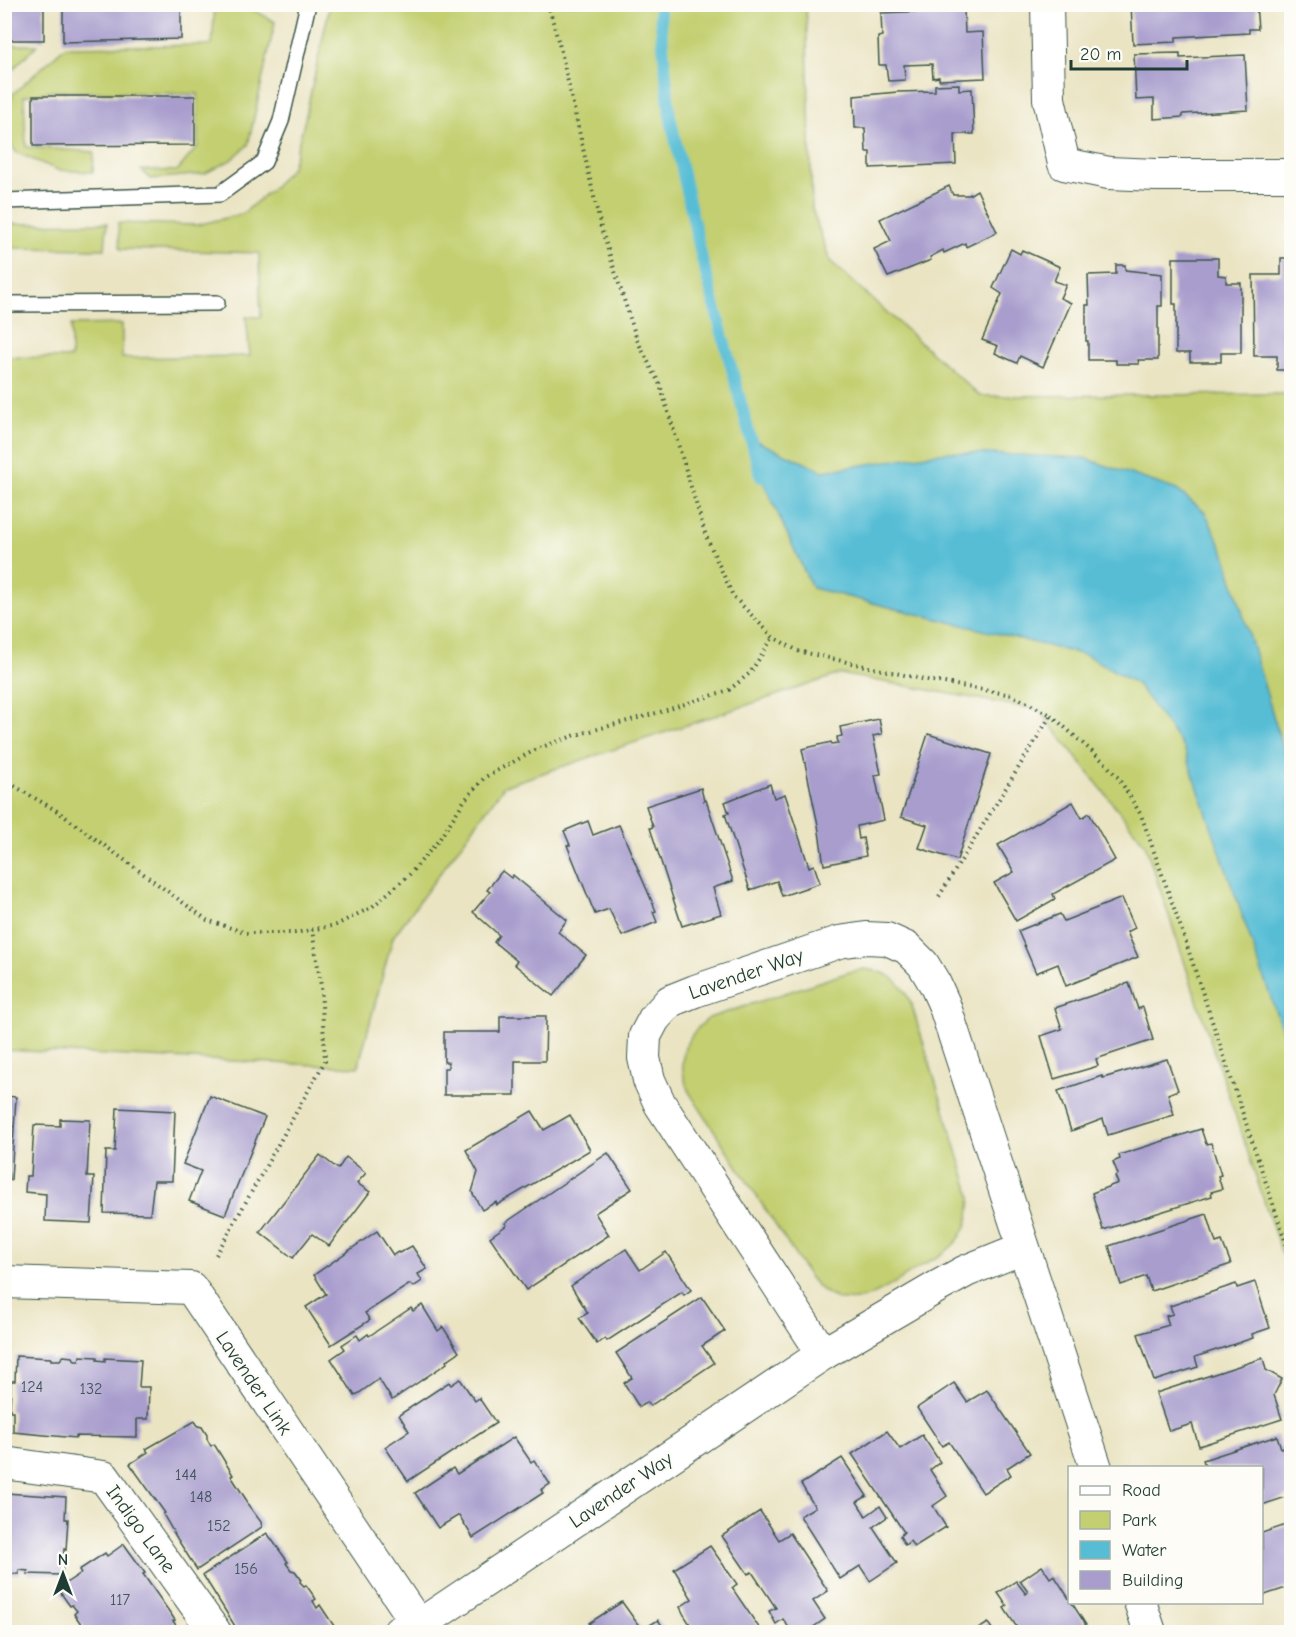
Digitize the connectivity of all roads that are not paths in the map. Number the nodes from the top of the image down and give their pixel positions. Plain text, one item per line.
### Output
1 (308, 4) edge
2 (1047, 4) edge
3 (1292, 175) edge
4 (4, 201) edge
5 (217, 303) dead end
6 (4, 304) edge
7 (1023, 1248) junction
8 (4, 1282) edge
9 (823, 1354) junction
10 (4, 1463) edge
11 (1095, 1466) edge
12 (1141, 1604) edge
13 (413, 1630) edge
14 (215, 1632) edge
15 (1150, 1632) edge

1 - 4 lane
2 - 3 street
5 - 6 lane
7 - 9 street, Lavender Way
7 - 9 street, Lavender Way
7 - 11 street, Lavender Way
8 - 13 street, Lavender Link
9 - 13 street, Lavender Way
10 - 14 street, Indigo Lane
12 - 15 street

